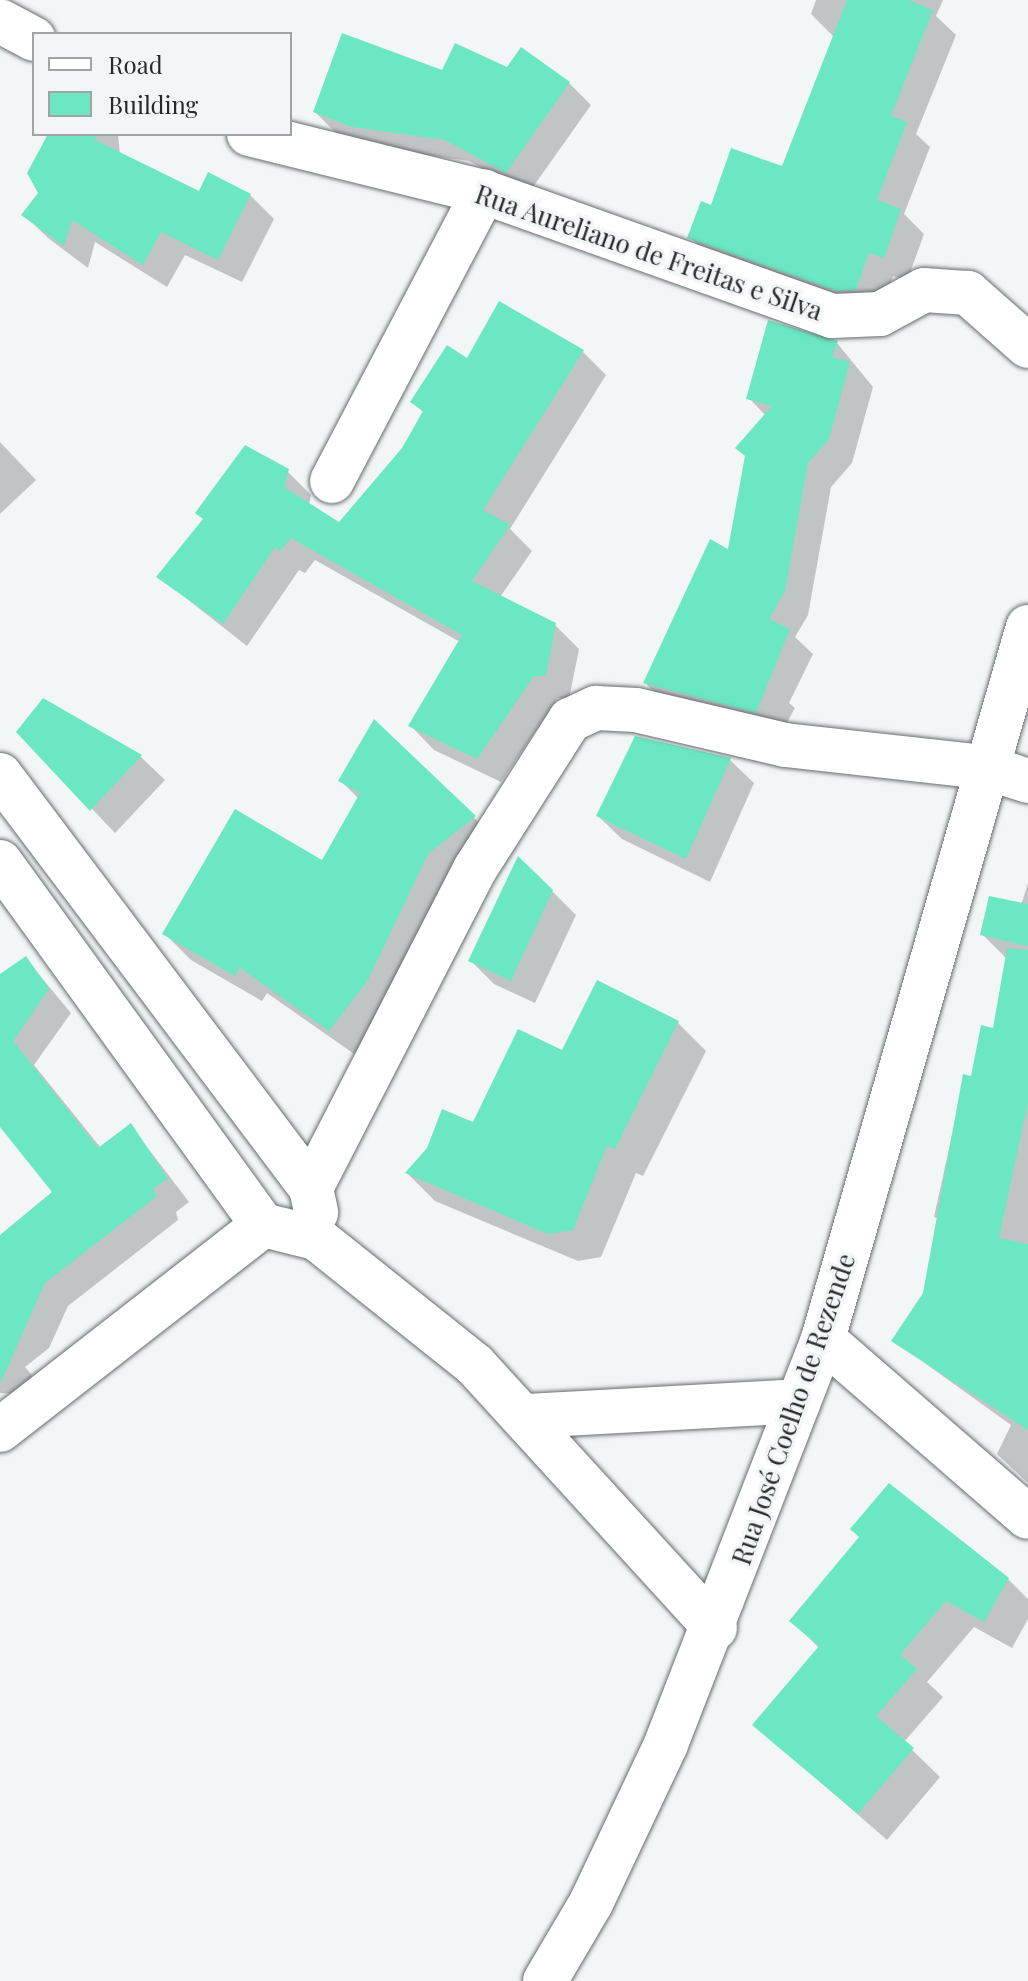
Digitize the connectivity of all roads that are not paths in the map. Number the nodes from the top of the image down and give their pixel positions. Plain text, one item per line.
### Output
1 (0, 21) edge
2 (32, 38) edge
3 (257, 136) edge
4 (484, 192) junction
5 (1028, 346) edge
6 (332, 481) dead end
7 (1028, 627) edge
8 (985, 767) junction
9 (0, 775) edge
10 (1028, 781) edge
11 (0, 862) edge
12 (311, 1188) junction
13 (263, 1225) junction
14 (316, 1238) junction
15 (823, 1339) junction
16 (799, 1401) junction
17 (526, 1416) junction
18 (0, 1430) edge
19 (1028, 1517) edge
20 (715, 1628) junction
21 (545, 1981) edge

1 - 2 street
3 - 4 street, Rua Aureliano de Freitas e Silva
4 - 5 street, Rua Aureliano de Freitas e Silva
4 - 6 street
7 - 8 street, Rua José Coelho de Rezende
8 - 10 street
8 - 12 street
8 - 15 street, Rua José Coelho de Rezende
9 - 12 street
11 - 13 street
12 - 14 street
13 - 14 street
13 - 18 street
14 - 17 street
15 - 16 street, Rua José Coelho de Rezende
15 - 19 street
16 - 17 street
16 - 20 street, Rua José Coelho de Rezende
17 - 20 street
20 - 21 street, Rua José Coelho de Rezende

